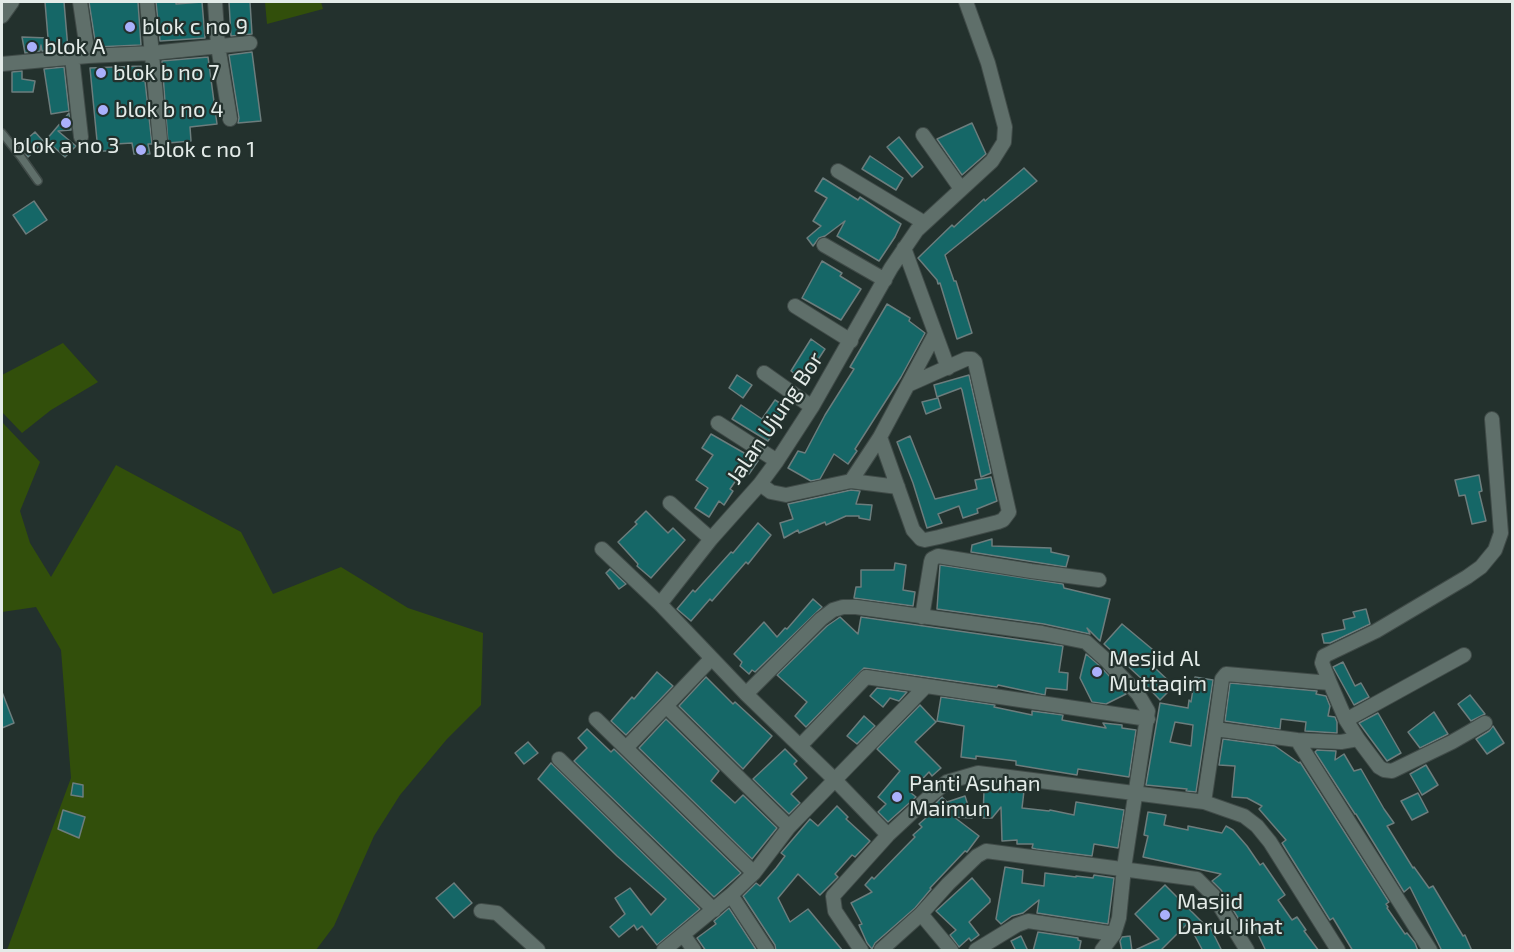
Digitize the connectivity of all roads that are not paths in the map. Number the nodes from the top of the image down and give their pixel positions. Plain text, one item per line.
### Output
1 (12, 2) edge
2 (80, 2) edge
3 (215, 2) edge
4 (966, 2) edge
5 (147, 6) edge
6 (2, 16) edge
7 (250, 43) dead end
8 (218, 46) junction
9 (152, 53) junction
10 (88, 56) junction
11 (72, 57) junction
12 (2, 64) edge
13 (230, 119) dead end
14 (2, 134) edge
15 (923, 135) dead end
16 (81, 137) dead end
17 (160, 140) dead end
18 (838, 171) dead end
19 (38, 181) dead end
20 (962, 189) junction
21 (924, 222) junction
22 (824, 245) dead end
23 (904, 248) junction
24 (885, 280) junction
25 (795, 306) dead end
26 (935, 334) junction
27 (850, 341) junction
28 (948, 368) junction
29 (764, 374) dead end
30 (910, 384) junction
31 (812, 406) junction
32 (1492, 419) dead end
33 (718, 423) dead end
34 (880, 437) junction
35 (777, 461) junction
36 (852, 481) junction
37 (760, 484) junction
38 (898, 487) junction
39 (670, 503) dead end
40 (711, 539) junction
41 (602, 549) dead end
42 (1099, 580) dead end
43 (660, 604) junction
44 (922, 617) junction
45 (1464, 655) dead end
46 (711, 659) junction
47 (1330, 683) junction
48 (926, 686) junction
49 (746, 694) junction
50 (667, 707) junction
51 (596, 719) dead end
52 (1148, 719) junction
53 (1346, 720) junction
54 (1485, 723) dead end
55 (1215, 729) junction
56 (1358, 739) junction
57 (1298, 740) junction
58 (800, 746) junction
59 (627, 748) junction
60 (559, 759) dead end
61 (835, 780) junction
62 (1137, 792) junction
63 (1204, 802) junction
64 (789, 827) junction
65 (888, 835) junction
66 (1124, 868) junction
67 (754, 873) junction
68 (731, 895) junction
69 (714, 910) junction
70 (481, 911) dead end
71 (921, 914) junction
72 (1114, 934) junction
73 (684, 936) junction
74 (538, 951) edge
75 (664, 951) edge
76 (694, 951) edge
77 (767, 951) edge
78 (861, 951) edge
79 (881, 951) edge
80 (951, 951) edge
81 (976, 951) edge
82 (1102, 951) edge
83 (1247, 951) edge
84 (1338, 951) edge
85 (1430, 951) edge

1 - 6 street
2 - 10 street
3 - 8 street
4 - 20 street, Jalan Ujung Bor
5 - 9 street
7 - 8 street
8 - 9 street
8 - 13 street
9 - 10 street
9 - 17 street
10 - 11 street
11 - 12 street
11 - 16 street
14 - 19 lane
15 - 20 street
18 - 21 street
20 - 21 street, Jalan Ujung Bor
21 - 23 street, Jalan Ujung Bor
22 - 24 street
23 - 24 street, Jalan Ujung Bor
23 - 26 street
24 - 27 street, Jalan Ujung Bor
25 - 27 street
26 - 28 street
26 - 30 street
27 - 31 street, Jalan Ujung Bor
28 - 30 street
28 - 38 street
29 - 31 street
30 - 34 street
31 - 35 street, Jalan Ujung Bor
32 - 47 street
33 - 35 street
34 - 36 street
34 - 38 street
35 - 37 street, Jalan Ujung Bor
36 - 37 street
36 - 38 street
37 - 40 street, Jalan Ujung Bor
39 - 40 street
40 - 43 street, Jalan Ujung Bor
41 - 43 street
42 - 44 street
43 - 46 street
44 - 49 street
44 - 52 street
45 - 53 street
46 - 49 street
46 - 50 street
47 - 53 street
47 - 55 street
48 - 52 street
48 - 58 street
48 - 61 street
49 - 58 street
50 - 59 street
50 - 64 street
51 - 59 street
52 - 62 street
53 - 56 street
54 - 56 street
55 - 57 street
55 - 63 street
56 - 57 street
57 - 85 street
58 - 61 street
59 - 67 street
60 - 69 street
61 - 64 street
61 - 65 street
62 - 63 street
62 - 65 street
62 - 66 street
63 - 84 street
64 - 67 street
65 - 78 street
66 - 71 street
66 - 72 street
66 - 83 street
67 - 68 street
68 - 69 street
68 - 77 street
69 - 73 street
70 - 74 street
71 - 79 street
71 - 80 street
72 - 81 street
72 - 82 street
73 - 75 street
73 - 76 street

